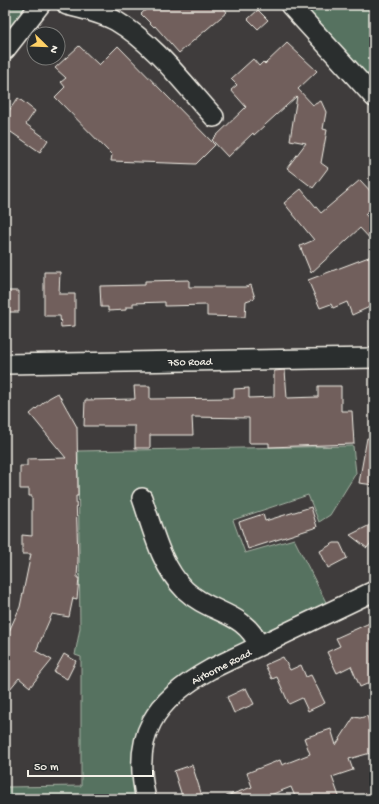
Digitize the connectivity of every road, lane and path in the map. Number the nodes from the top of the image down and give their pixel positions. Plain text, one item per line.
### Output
1 (40, 5) edge
2 (67, 5) edge
3 (290, 5) edge
4 (5, 50) edge
5 (374, 97) edge
6 (214, 117) dead end
7 (374, 358) edge
8 (5, 364) edge
9 (142, 498) dead end
10 (374, 591) edge
11 (259, 646) junction
12 (146, 799) edge

1 - 4 street
2 - 6 street
3 - 5 street
7 - 8 street, 750 Road
9 - 11 street
10 - 11 street, Airborne Road
11 - 12 street, Airborne Road

